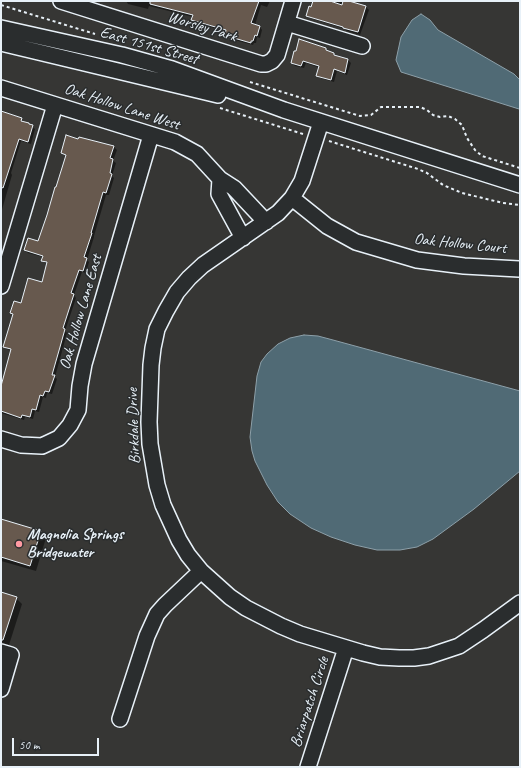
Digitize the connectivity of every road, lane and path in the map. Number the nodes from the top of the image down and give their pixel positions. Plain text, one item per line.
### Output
1 (61, 1) edge
2 (293, 1) edge
3 (1, 5) edge
4 (286, 23) junction
5 (1, 28) edge
6 (98, 35) dead end
7 (1, 43) edge
8 (362, 46) dead end
9 (248, 82) dead end
10 (1, 88) edge
11 (55, 105) junction
12 (220, 108) dead end
13 (284, 110) junction
14 (320, 122) junction
15 (151, 135) junction
16 (316, 138) junction
17 (520, 168) edge
18 (220, 179) junction
19 (520, 185) edge
20 (292, 198) junction
21 (520, 205) edge
22 (266, 222) junction
23 (243, 238) junction
24 (519, 269) edge
25 (1, 286) edge
26 (1, 439) edge
27 (201, 571) junction
28 (520, 603) edge
29 (346, 648) junction
30 (1, 652) edge
31 (1, 689) edge
32 (120, 719) dead end
33 (308, 767) edge

1 - 4 street, Worsley Park
2 - 4 street, Worsley Park
3 - 6 path
4 - 8 street
5 - 13 street, East 151st Street
7 - 13 street, East 151st Street
9 - 17 path
10 - 11 street, Oak Hollow Lane West
11 - 15 street, Oak Hollow Lane West
11 - 25 street
12 - 16 path
13 - 14 street, East 151st Street
14 - 16 street, Birkdale Drive
14 - 19 street, East 151st Street
15 - 18 street, Oak Hollow Lane West
15 - 26 street, Oak Hollow Lane East
16 - 20 street, Birkdale Drive
16 - 21 path
18 - 22 street, Oak Hollow Lane West
18 - 23 street
20 - 22 street, Birkdale Drive
20 - 24 street, Oak Hollow Court
22 - 23 street, Birkdale Drive
23 - 27 street, Birkdale Drive
27 - 29 street, Birkdale Drive
27 - 32 street
28 - 29 street, Birkdale Drive
29 - 33 street, Briarpatch Circle
30 - 31 street

